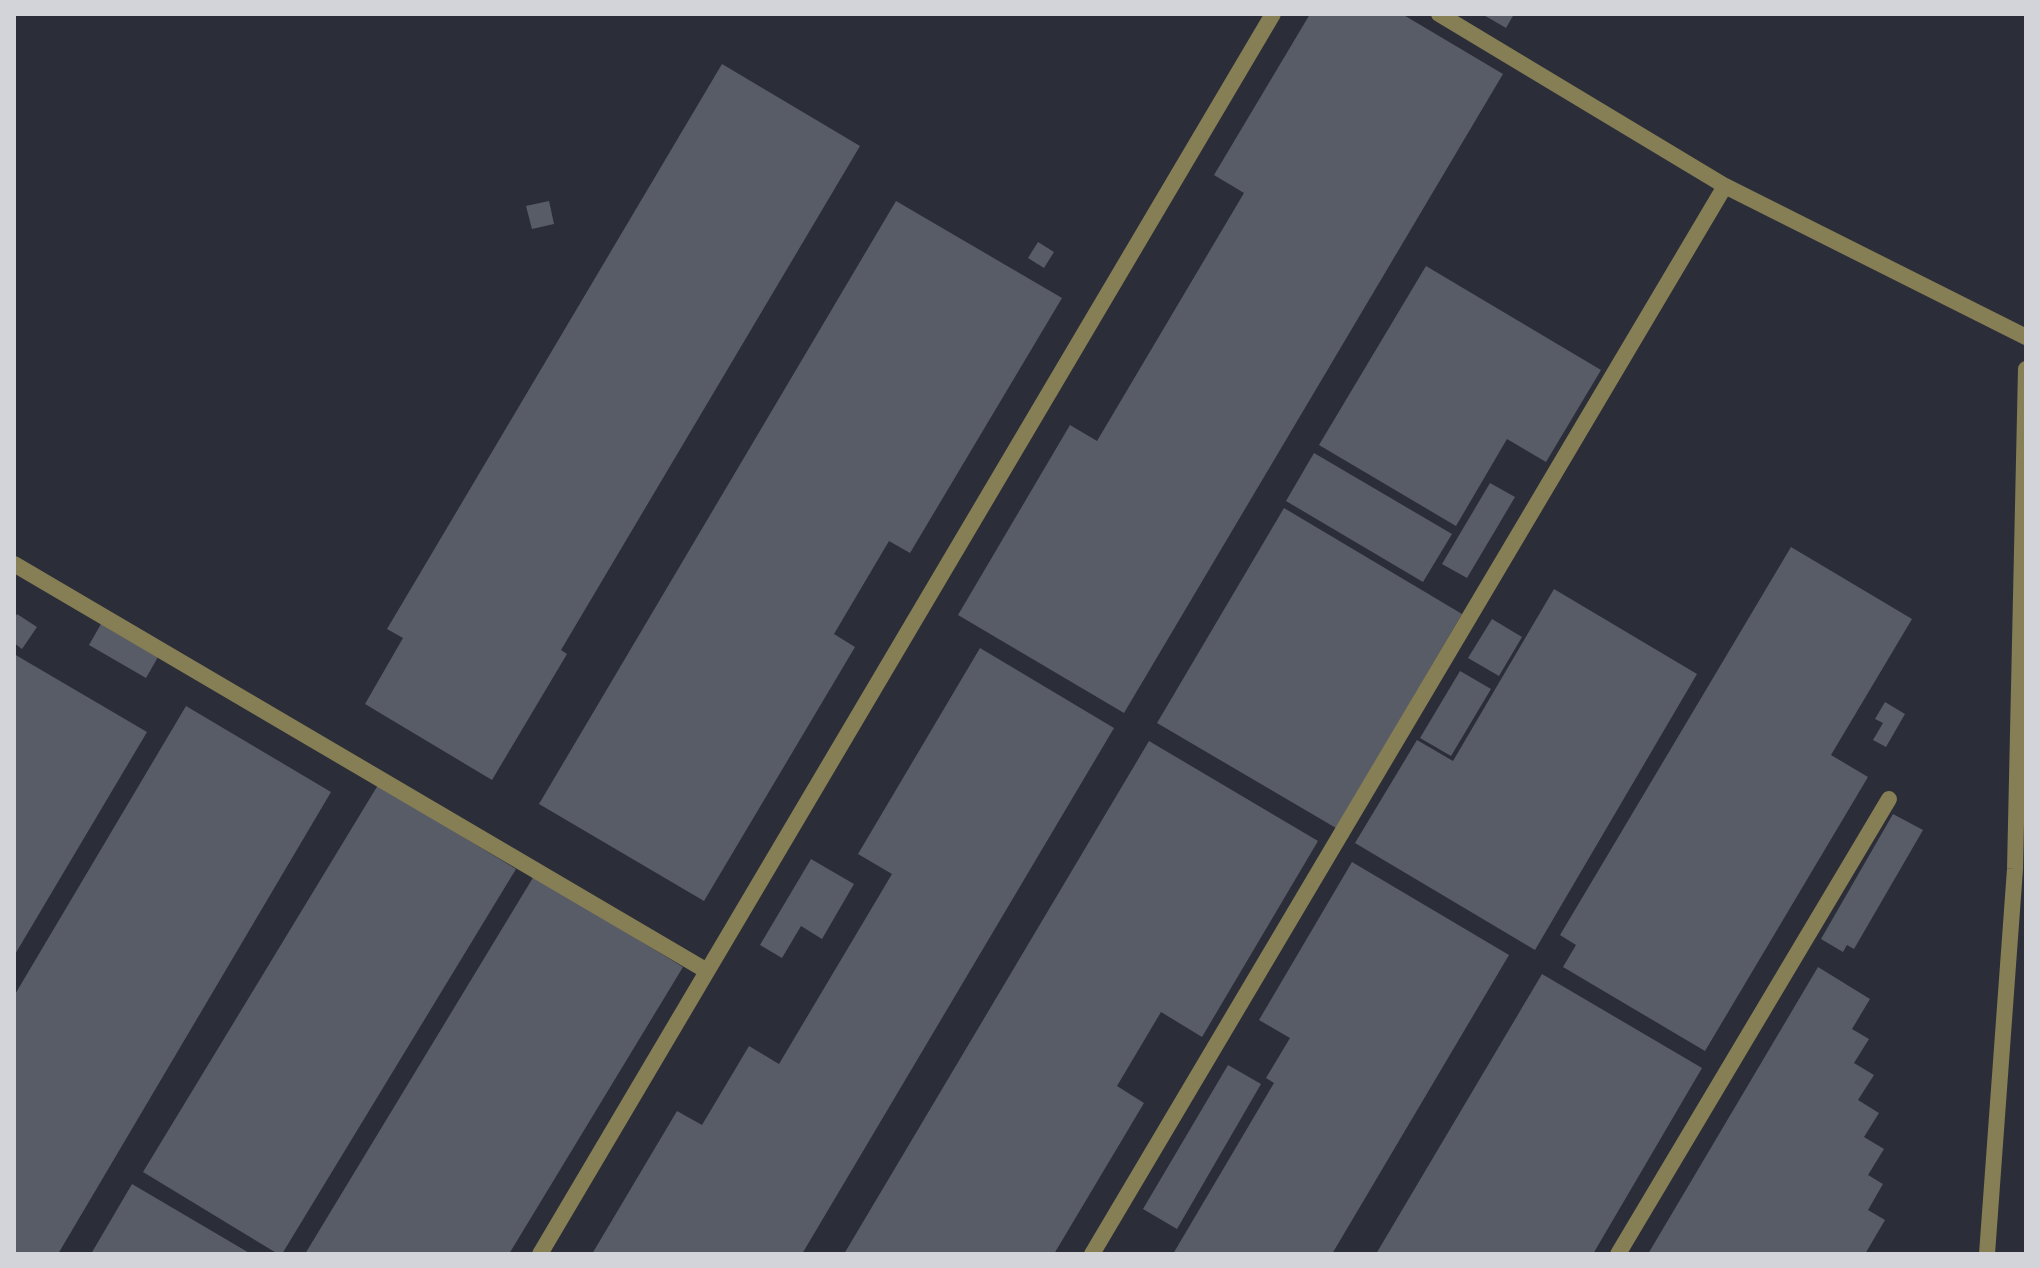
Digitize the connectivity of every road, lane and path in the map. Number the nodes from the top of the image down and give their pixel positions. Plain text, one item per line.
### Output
1 (1273, 14) edge
2 (1439, 14) edge
3 (1725, 186) junction
4 (2026, 337) edge
5 (2026, 369) edge
6 (14, 564) edge
7 (1889, 799) dead end
8 (707, 971) junction
9 (540, 1254) edge
10 (1092, 1254) edge
11 (1618, 1254) edge
12 (1987, 1254) edge

1 - 8 street
2 - 3 street
3 - 4 street
3 - 10 street
5 - 12 street
6 - 8 street
7 - 11 street
8 - 9 street

